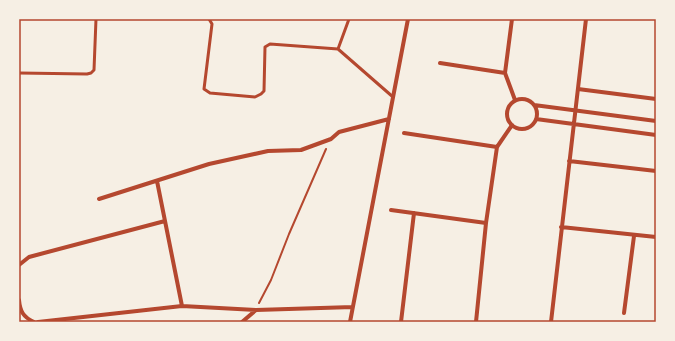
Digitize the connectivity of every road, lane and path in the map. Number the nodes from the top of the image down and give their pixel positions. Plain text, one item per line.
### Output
1 (96, 19) edge
2 (209, 19) edge
3 (349, 19) edge
4 (408, 19) edge
5 (512, 19) edge
6 (586, 19) edge
7 (338, 49) junction
8 (440, 63) dead end
9 (19, 73) edge
10 (505, 73) junction
11 (578, 89) junction
12 (394, 97) junction
13 (656, 99) edge
14 (515, 100) junction
15 (534, 105) junction
16 (576, 111) junction
17 (389, 119) junction
18 (536, 119) junction
19 (656, 121) edge
20 (575, 123) junction
21 (512, 125) junction
22 (404, 134) dead end
23 (656, 135) edge
24 (330, 139) junction
25 (498, 146) junction
26 (569, 161) junction
27 (656, 171) edge
28 (158, 181) junction
29 (99, 199) dead end
30 (391, 210) dead end
31 (414, 213) junction
32 (165, 221) junction
33 (486, 223) junction
34 (561, 227) junction
35 (634, 236) junction
36 (656, 237) edge
37 (19, 265) edge
38 (19, 300) edge
39 (182, 306) junction
40 (353, 307) junction
41 (256, 310) junction
42 (624, 313) dead end
43 (34, 322) edge
44 (38, 322) edge
45 (242, 322) edge
46 (350, 322) edge
47 (401, 322) edge
48 (476, 322) edge
49 (551, 322) edge

1 - 9 lane
2 - 7 lane
3 - 7 lane
4 - 12 street
5 - 10 street
6 - 11 street
7 - 12 lane
8 - 10 street
10 - 14 street
11 - 13 street
11 - 16 street
12 - 17 street
14 - 15 street
14 - 21 street
15 - 16 street
15 - 18 street
16 - 19 street
16 - 20 street
17 - 24 street
17 - 40 street
18 - 20 street
18 - 21 street
20 - 23 street
20 - 26 street
21 - 25 street
22 - 25 street
24 - 28 street
24 - 41 path
25 - 33 street
26 - 27 street
26 - 34 street
28 - 29 street
28 - 32 street
30 - 31 street
31 - 33 street
31 - 47 street
32 - 37 street
32 - 39 street
33 - 48 street
34 - 35 street
34 - 49 street
35 - 36 street
35 - 42 street
38 - 43 street
39 - 41 street
39 - 44 street
40 - 41 street
40 - 46 street
41 - 45 street

